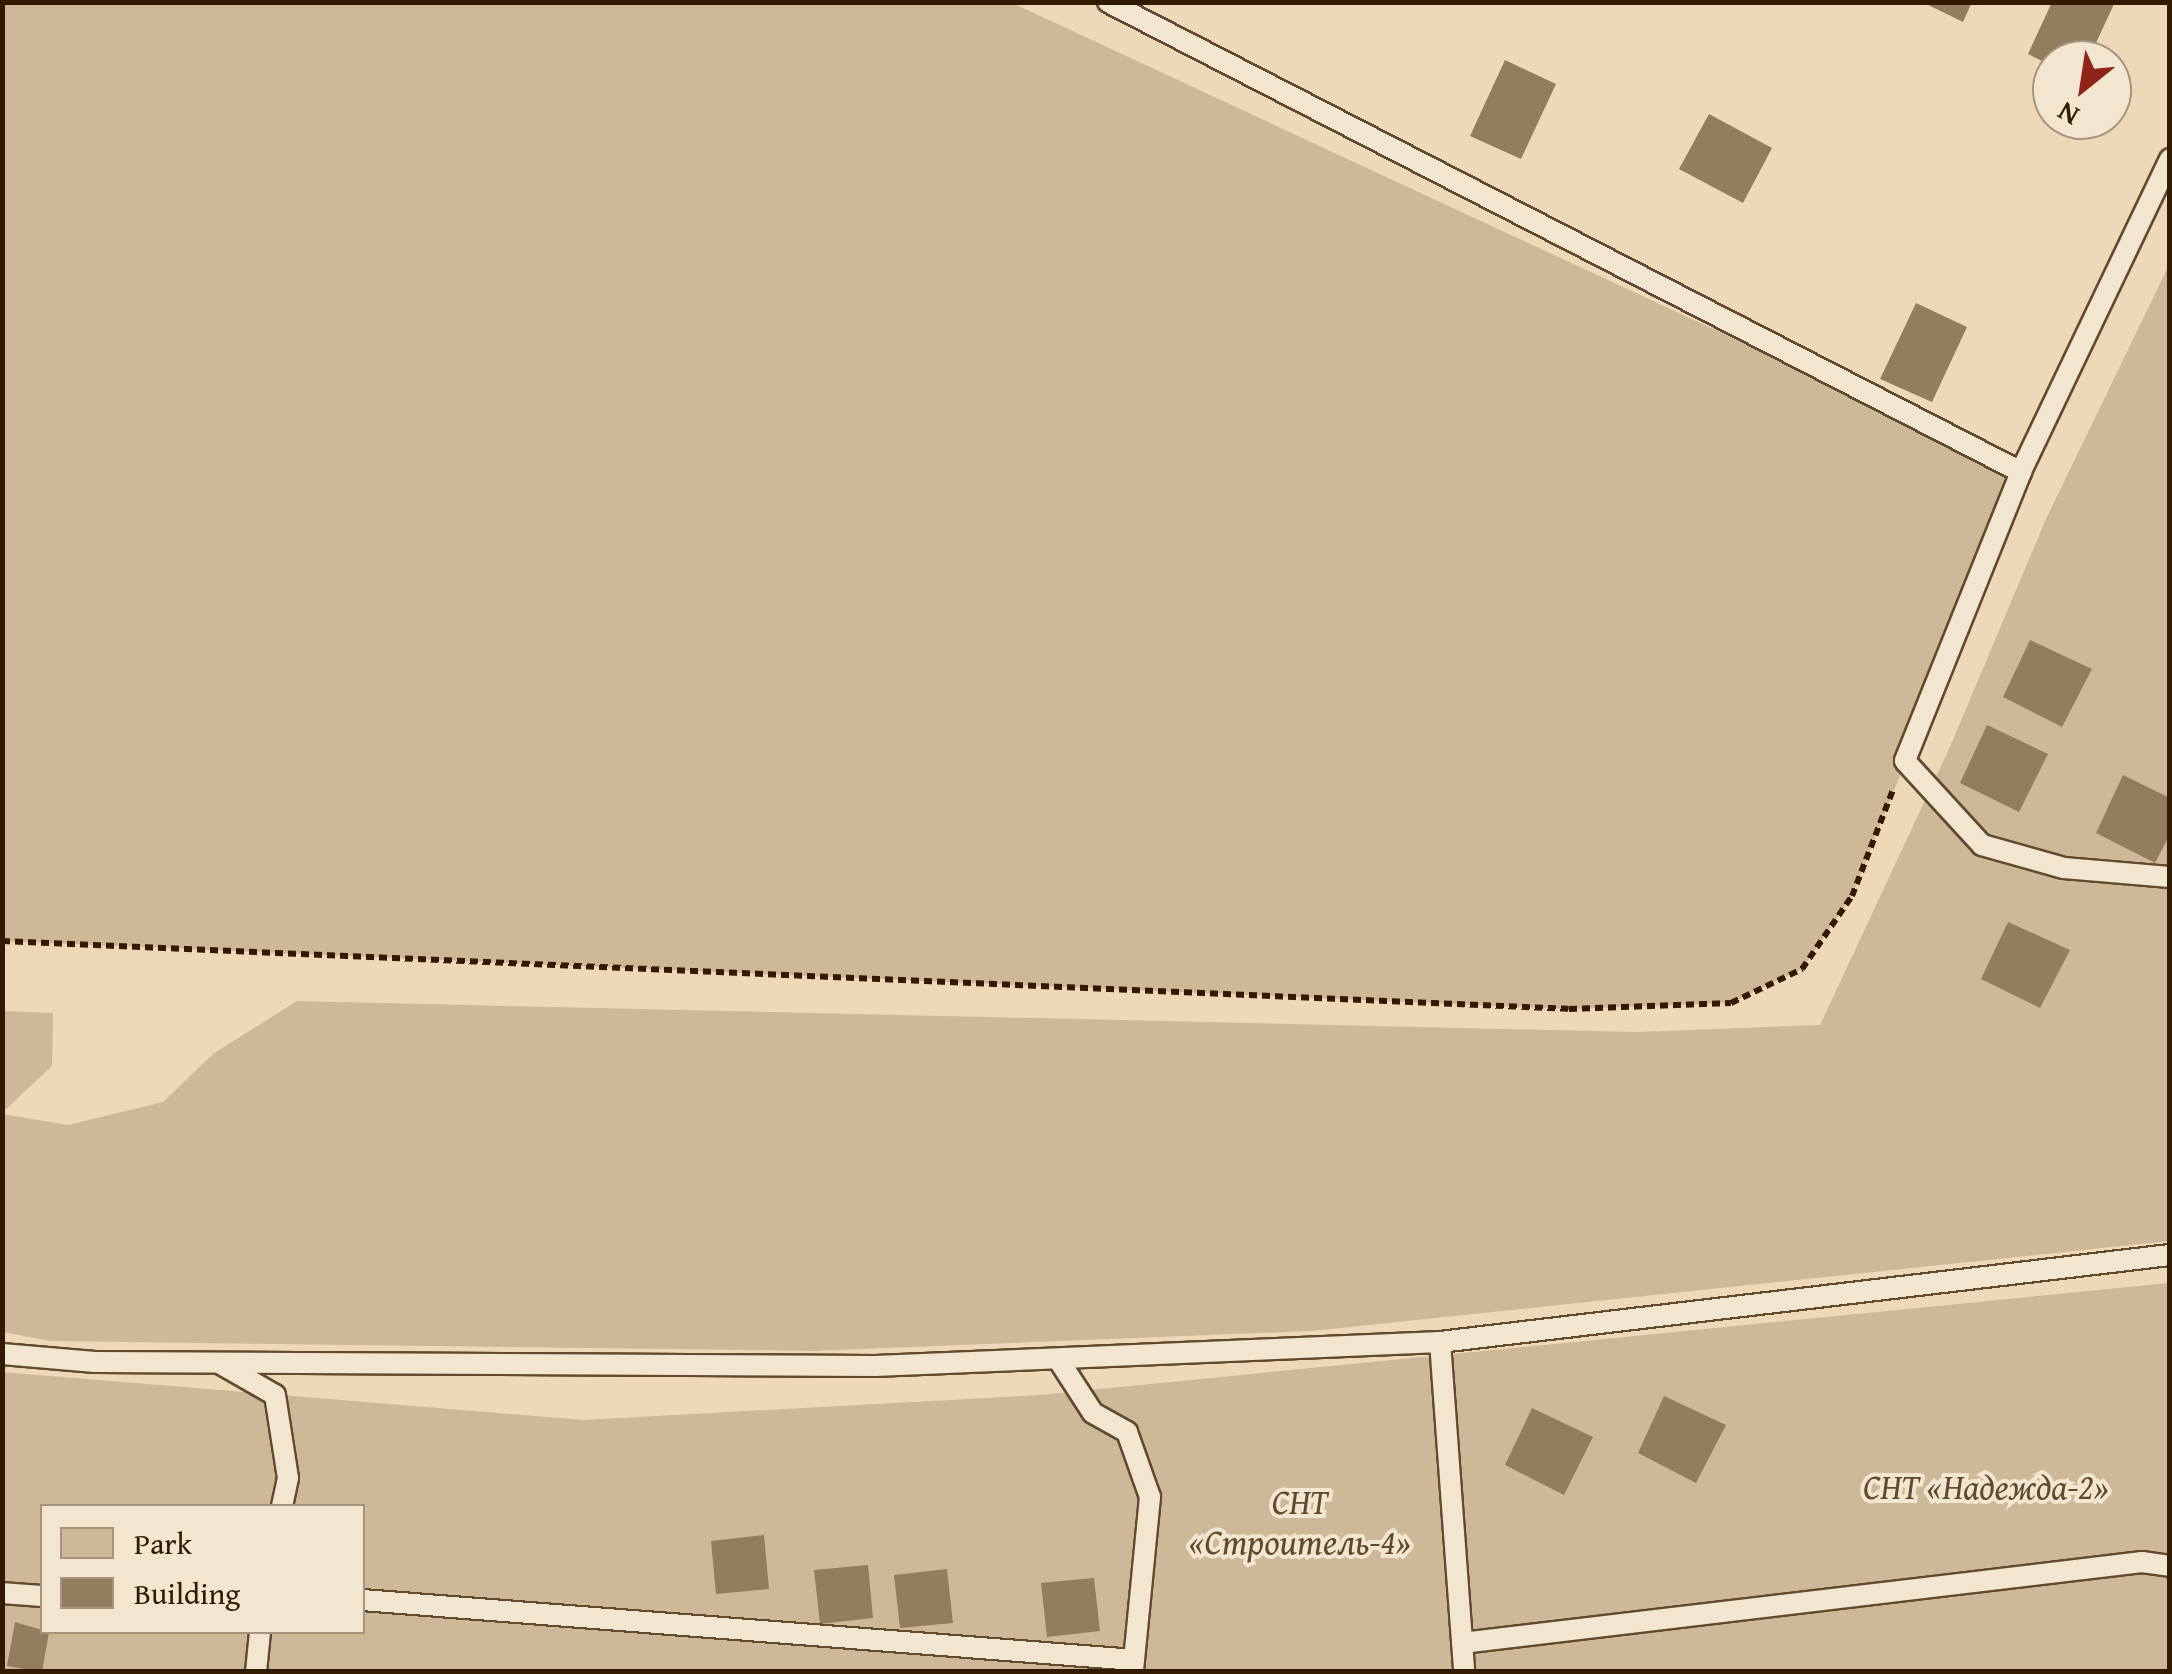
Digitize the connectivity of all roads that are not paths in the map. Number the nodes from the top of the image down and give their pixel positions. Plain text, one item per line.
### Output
1 (1108, 2) edge
2 (2170, 159) edge
3 (2021, 472) junction
4 (2170, 877) edge
5 (2170, 1255) edge
6 (1440, 1342) junction
7 (2, 1354) edge
8 (1058, 1358) junction
9 (220, 1363) junction
10 (282, 1504) edge
11 (2170, 1566) edge
12 (2, 1593) edge
13 (40, 1596) edge
14 (365, 1600) edge
15 (260, 1634) edge
16 (1462, 1644) junction
17 (1133, 1666) edge
18 (256, 1672) edge
19 (1464, 1672) edge

1 - 3 lane
2 - 3 lane
3 - 4 lane
5 - 6 lane
6 - 8 lane
6 - 16 lane
7 - 9 lane
8 - 9 lane
8 - 17 lane
9 - 10 lane
11 - 16 lane
12 - 13 lane
14 - 17 lane
15 - 18 lane
16 - 19 lane

